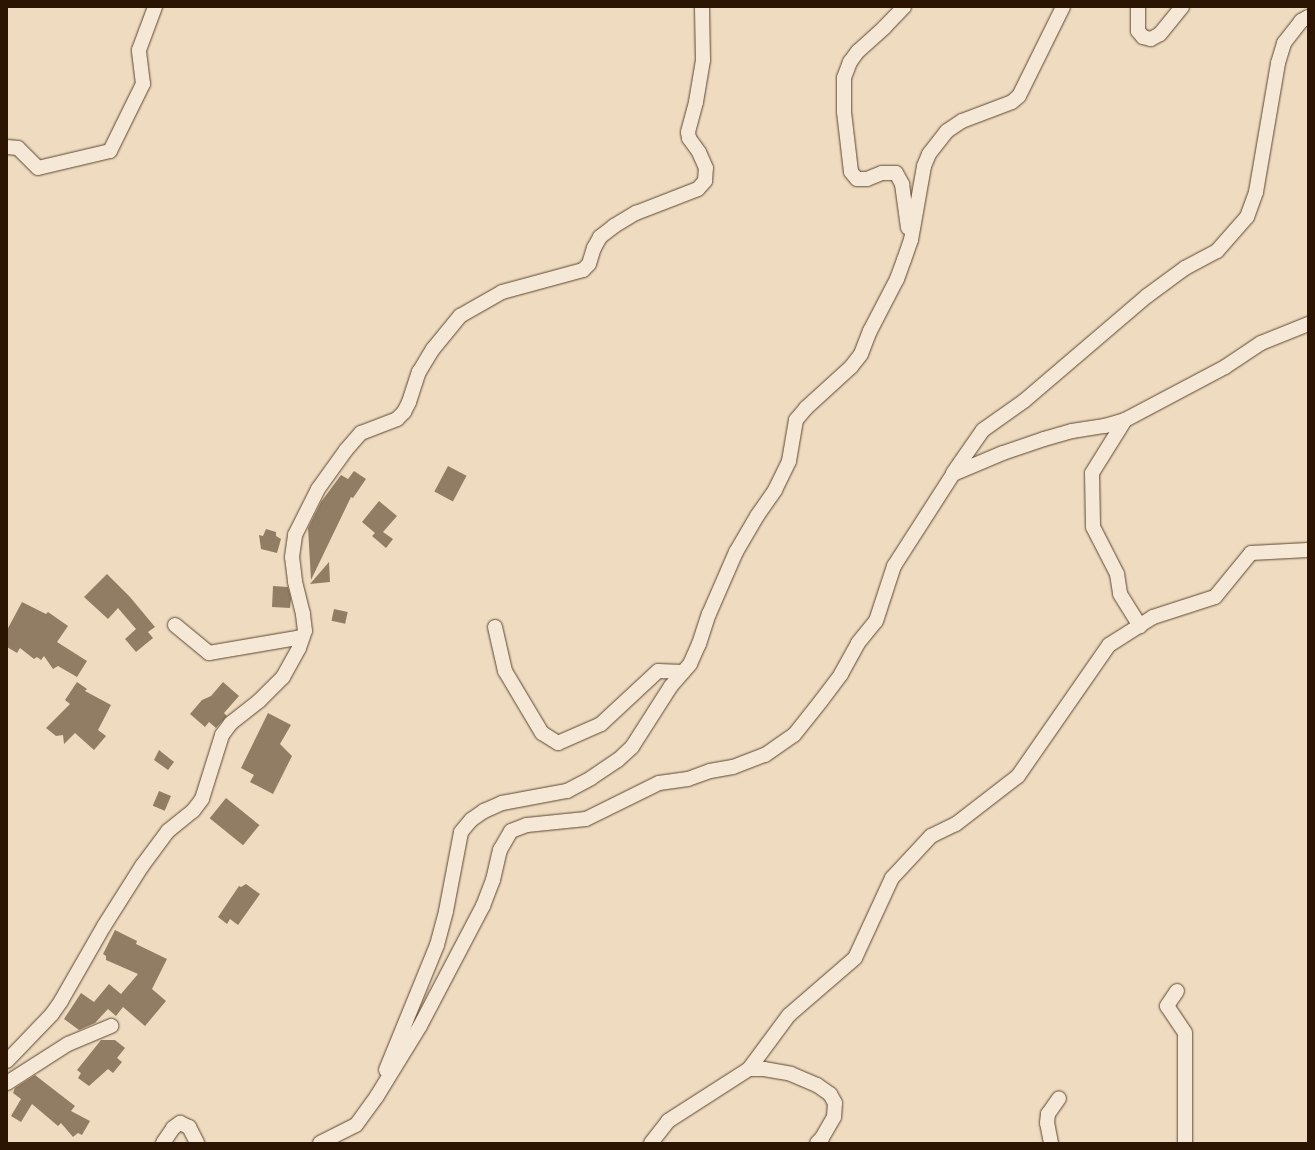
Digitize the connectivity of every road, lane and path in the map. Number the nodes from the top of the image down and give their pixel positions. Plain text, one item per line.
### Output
1 (155, 7) edge
2 (702, 7) edge
3 (904, 7) edge
4 (1063, 7) edge
5 (1138, 7) edge
6 (1182, 7) edge
7 (1308, 17) edge
8 (7, 147) edge
9 (910, 240) junction
10 (1308, 324) edge
11 (1126, 420) junction
12 (953, 474) junction
13 (1308, 550) edge
14 (175, 625) dead end
15 (1140, 626) junction
16 (495, 627) dead end
17 (303, 637) junction
18 (683, 672) junction
19 (1177, 991) dead end
20 (111, 1026) dead end
21 (7, 1061) edge
22 (749, 1070) junction
23 (7, 1083) edge
24 (376, 1096) junction
25 (1059, 1098) dead end
26 (163, 1143) edge
27 (197, 1143) edge
28 (320, 1143) edge
29 (651, 1143) edge
30 (817, 1143) edge
31 (1051, 1143) edge
32 (1185, 1143) edge

1 - 8 street
2 - 17 street
3 - 9 street
4 - 9 street
5 - 6 street
7 - 12 street
9 - 18 street
10 - 11 street
11 - 12 street
11 - 15 street
12 - 24 street
13 - 15 street
14 - 17 street
15 - 22 street
16 - 18 street
17 - 21 street
18 - 24 street
19 - 32 street
20 - 23 street
22 - 29 street
22 - 30 street
24 - 28 street
25 - 31 street
26 - 27 street

